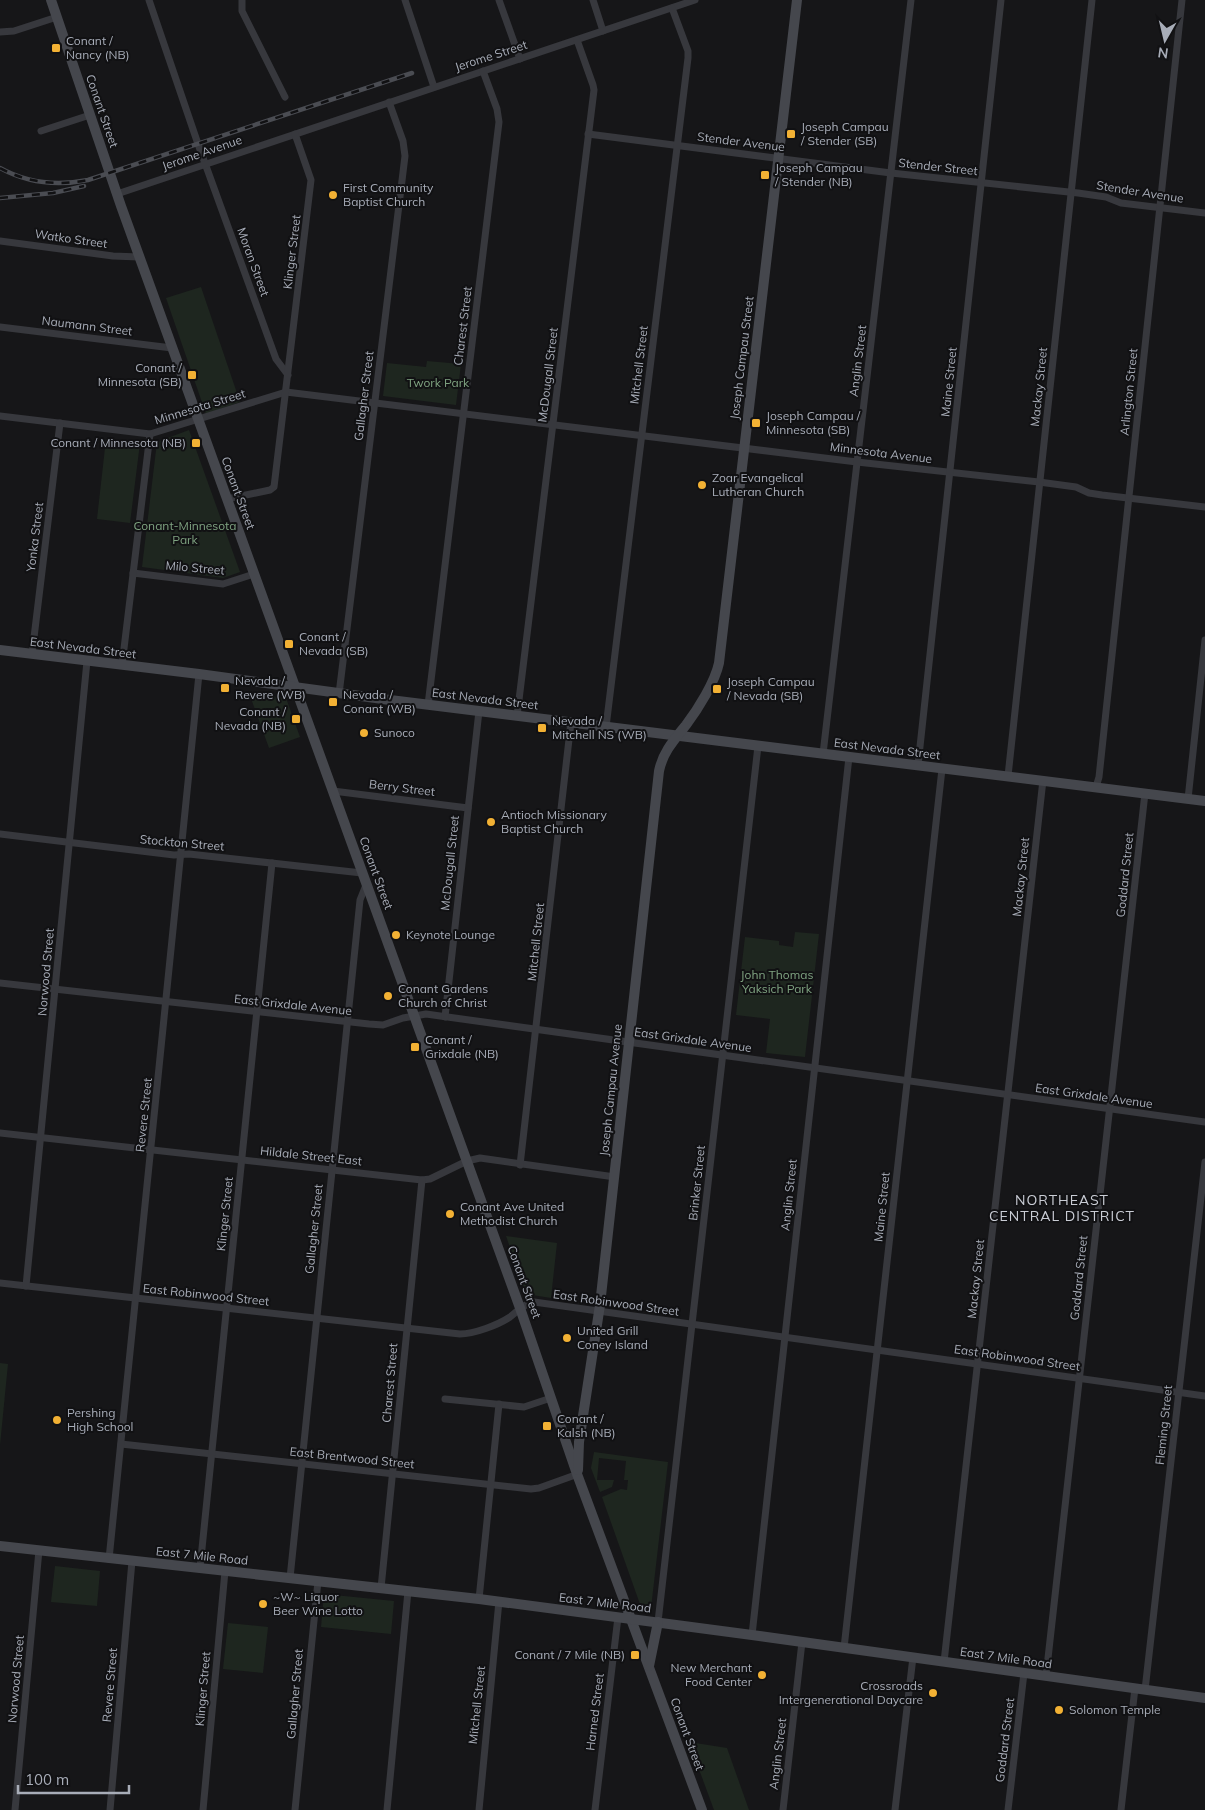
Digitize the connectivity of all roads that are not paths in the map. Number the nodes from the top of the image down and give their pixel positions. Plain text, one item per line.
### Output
1 (51, 0) edge
2 (149, 0) edge
3 (242, 0) edge
4 (405, 0) edge
5 (499, 0) edge
6 (593, 0) edge
7 (797, 0) edge
8 (911, 0) edge
9 (1001, 0) edge
10 (1092, 0) edge
11 (1182, 0) edge
12 (690, 1) edge
13 (672, 8) junction
14 (57, 16) junction
15 (603, 31) junction
16 (4, 32) edge
17 (577, 40) junction
18 (520, 59) junction
19 (483, 71) junction
20 (434, 87) junction
21 (285, 97) dead end
22 (389, 102) junction
23 (90, 115) junction
24 (41, 131) dead end
25 (295, 134) junction
26 (588, 134) junction
27 (677, 146) junction
28 (778, 158) junction
29 (205, 164) junction
30 (891, 173) junction
31 (982, 183) junction
32 (1072, 192) junction
33 (117, 194) junction
34 (1161, 208) junction
35 (1205, 213) edge
36 (0, 241) edge
37 (139, 257) junction
38 (0, 327) edge
39 (172, 348) junction
40 (288, 375) junction
41 (286, 392) junction
42 (375, 402) junction
43 (464, 414) junction
44 (0, 416) edge
45 (198, 420) junction
46 (60, 423) junction
47 (553, 424) junction
48 (150, 434) junction
49 (642, 434) junction
50 (744, 447) junction
51 (857, 462) junction
52 (950, 472) junction
53 (1039, 482) junction
54 (1129, 498) junction
55 (227, 499) junction
56 (1205, 507) edge
57 (133, 573) junction
58 (254, 574) junction
59 (1205, 640) edge
60 (0, 650) edge
61 (32, 654) junction
62 (87, 661) junction
63 (122, 665) junction
64 (199, 674) junction
65 (296, 688) junction
66 (339, 694) junction
67 (428, 705) junction
68 (479, 711) junction
69 (694, 714) joint
70 (517, 716) junction
71 (572, 722) junction
72 (606, 727) junction
73 (676, 735) junction
74 (758, 746) junction
75 (823, 754) junction
76 (849, 757) junction
77 (918, 766) junction
78 (942, 769) junction
79 (1008, 776) junction
80 (1043, 780) junction
81 (1096, 787) junction
82 (332, 791) junction
83 (1145, 793) junction
84 (1188, 798) junction
85 (1205, 801) edge
86 (468, 808) junction
87 (0, 834) edge
88 (69, 843) junction
89 (181, 854) junction
90 (272, 863) junction
91 (362, 873) junction
92 (366, 885) junction
93 (0, 983) edge
94 (55, 990) junction
95 (166, 1002) junction
96 (257, 1012) junction
97 (414, 1016) junction
98 (445, 1017) junction
99 (347, 1022) junction
100 (537, 1030) junction
101 (630, 1042) junction
102 (722, 1055) junction
103 (815, 1068) junction
104 (907, 1081) junction
105 (1007, 1095) junction
106 (1110, 1109) junction
107 (1205, 1122) edge
108 (0, 1133) edge
109 (41, 1138) junction
110 (151, 1150) junction
111 (242, 1160) junction
112 (467, 1161) junction
113 (1205, 1162) edge
114 (521, 1164) junction
115 (332, 1170) junction
116 (615, 1177) junction
117 (422, 1180) junction
118 (0, 1283) edge
119 (26, 1286) junction
120 (136, 1298) junction
121 (227, 1308) junction
122 (520, 1308) junction
123 (599, 1312) junction
124 (317, 1318) junction
125 (692, 1324) junction
126 (406, 1328) junction
127 (784, 1337) junction
128 (877, 1350) junction
129 (977, 1364) junction
130 (1080, 1378) junction
131 (1179, 1392) junction
132 (1205, 1396) edge
133 (552, 1398) junction
134 (446, 1399) dead end
135 (500, 1404) junction
136 (121, 1444) junction
137 (212, 1454) junction
138 (302, 1464) junction
139 (392, 1474) junction
140 (578, 1475) junction
141 (491, 1484) junction
142 (0, 1546) edge
143 (39, 1550) junction
144 (109, 1559) junction
145 (132, 1561) junction
146 (200, 1568) junction
147 (225, 1571) junction
148 (290, 1578) junction
149 (318, 1581) junction
150 (380, 1588) junction
151 (408, 1591) junction
152 (479, 1599) junction
153 (499, 1602) junction
154 (618, 1617) junction
155 (632, 1619) junction
156 (658, 1622) junction
157 (752, 1635) junction
158 (802, 1642) junction
159 (844, 1648) junction
160 (913, 1657) junction
161 (944, 1662) junction
162 (649, 1666) junction
163 (1024, 1673) junction
164 (1046, 1676) junction
165 (1140, 1689) junction
166 (1205, 1698) edge
167 (15, 1810) edge
168 (110, 1810) edge
169 (203, 1810) edge
170 (295, 1810) edge
171 (387, 1810) edge
172 (478, 1810) edge
173 (595, 1810) edge
174 (702, 1810) edge
175 (783, 1810) edge
176 (895, 1810) edge
177 (1008, 1810) edge
178 (1121, 1810) edge

1 - 14 street, Conant Street
2 - 29 street, Moran Street
3 - 21 street
4 - 20 street
5 - 18 street
6 - 15 street
7 - 28 street, Joseph Campau Street
8 - 30 street, Anglin Street
9 - 31 street, Maine Street
10 - 32 street, Mackay Street
11 - 34 street, Arlington Street
12 - 13 street, Jerome Street
13 - 15 street, Jerome Street
13 - 27 street, Mitchell Street
14 - 16 street
14 - 23 street, Conant Street
15 - 17 street, Jerome Street
17 - 18 street, Jerome Street
17 - 26 street, McDougall Street
18 - 19 street, Jerome Street
19 - 20 street, Jerome Street
19 - 43 street, Charest Street
20 - 22 street, Jerome Street
22 - 25 street, Jerome Street
22 - 42 street, Gallagher Street
23 - 24 street
23 - 33 street, Conant Street
25 - 29 street, Jerome Avenue
25 - 40 street, Klinger Street
26 - 27 street, Stender Avenue
26 - 47 street, McDougall Street
27 - 28 street, Stender Avenue
27 - 49 street, Mitchell Street
28 - 30 street, Stender Avenue
28 - 50 street, Joseph Campau Street
29 - 33 street, Jerome Avenue
29 - 40 street, Moran Street
30 - 31 street, Stender Street
30 - 51 street, Anglin Street
31 - 32 street, Stender Avenue
31 - 52 street, Maine Street
32 - 34 street, Stender Avenue
32 - 53 street, Mackay Street
33 - 37 street, Conant Street
34 - 35 street, Stender Avenue
34 - 54 street, Arlington Street
36 - 37 street, Watko Street
37 - 39 street, Conant Street
38 - 39 street, Naumann Street
39 - 45 street, Conant Street
40 - 41 street
41 - 42 street, Minnesota Street
41 - 45 street, Minnesota Street
41 - 55 street
42 - 43 street, Minnesota Avenue
42 - 66 street, Gallagher Street
43 - 47 street, Minnesota Avenue
43 - 67 street, Charest Street
44 - 46 street, Minnesota Street
45 - 48 street, Minnesota Street
45 - 55 street, Conant Street
46 - 48 street, Minnesota Street
46 - 61 street, Yonka Street
47 - 49 street, Minnesota Avenue
47 - 70 street, McDougall Street
48 - 57 street
49 - 50 street, Minnesota Avenue
49 - 72 street, Mitchell Street
50 - 51 street, Minnesota Avenue
50 - 69 street, Joseph Campau Street
51 - 52 street, Minnesota Avenue
51 - 75 street, Anglin Street
52 - 53 street, Minnesota Avenue
52 - 77 street, Maine Street
53 - 54 street, Minnesota Avenue
53 - 79 street, Mackay Street
54 - 56 street, Minnesota Avenue
54 - 81 street, Arlington Street
55 - 58 street, Conant Street
57 - 58 street, Milo Street
57 - 63 street
58 - 65 street, Conant Street
59 - 84 street
60 - 61 street, East Nevada Street
61 - 62 street, East Nevada Street
62 - 63 street, East Nevada Street
62 - 88 street, Norwood Street
63 - 64 street, East Nevada Street
64 - 65 street, East Nevada Street
64 - 89 street, Revere Street
65 - 66 street, East Nevada Street
65 - 82 street, Conant Street
66 - 67 street, East Nevada Street
67 - 68 street, East Nevada Street
68 - 70 street, East Nevada Street
68 - 86 street, McDougall Street
69 - 73 street, Joseph Campau Avenue
70 - 71 street, East Nevada Street
71 - 72 street, East Nevada Street
71 - 100 street, Mitchell Street
72 - 73 street, East Nevada Street
73 - 74 street, East Nevada Street
73 - 101 street, Joseph Campau Avenue
74 - 75 street, East Nevada Street
74 - 102 street, Brinker Street
75 - 76 street, East Nevada Street
76 - 77 street, East Nevada Street
76 - 103 street, Anglin Street
77 - 78 street, East Nevada Street
78 - 79 street, East Nevada Street
78 - 104 street, Maine Street
79 - 80 street, East Nevada Street
80 - 81 street, East Nevada Street
80 - 105 street, Mackay Street
81 - 83 street, East Nevada Street
82 - 86 street, Berry Street
82 - 91 street, Conant Street
83 - 84 street, East Nevada Street
83 - 106 street, Goddard Street
84 - 85 street, East Nevada Street
86 - 98 street, McDougall Street
87 - 88 street, Stockton Street
88 - 89 street, Stockton Street
88 - 94 street, Norwood Street
89 - 90 street, Stockton Street
89 - 95 street, Revere Street
90 - 91 street, Stockton Street
90 - 96 street, Klinger Street
91 - 92 street, Conant Street
92 - 97 street, Conant Street
92 - 99 street, Gallagher Street
93 - 94 street, East Grixdale Avenue
94 - 95 street, East Grixdale Avenue
94 - 109 street, Norwood Street
95 - 96 street, East Grixdale Avenue
95 - 110 street, Revere Street
96 - 99 street, East Grixdale Avenue
96 - 111 street, Klinger Street
97 - 98 street, East Grixdale Avenue
97 - 99 street, East Grixdale Avenue
97 - 112 street, Conant Street
98 - 100 street, East Grixdale Avenue
99 - 115 street, Gallagher Street
100 - 101 street, East Grixdale Avenue
100 - 114 street, Mitchell Street
101 - 102 street, East Grixdale Avenue
101 - 116 street, Joseph Campau Avenue
102 - 103 street, East Grixdale Avenue
102 - 125 street, Brinker Street
103 - 104 street, East Grixdale Avenue
103 - 127 street, Anglin Street
104 - 105 street, East Grixdale Avenue
104 - 128 street, Maine Street
105 - 106 street, East Grixdale Avenue
105 - 129 street, Mackay Street
106 - 107 street, East Grixdale Avenue
106 - 130 street, Goddard Street
108 - 109 street, Hildale Street East
109 - 110 street, Hildale Street East
109 - 119 street, Norwood Street
110 - 111 street, Hildale Street East
110 - 120 street, Revere Street
111 - 115 street, Hildale Street East
111 - 121 street, Klinger Street
112 - 114 street, Hildale Street East
112 - 117 street, Hildale Street East
112 - 122 street, Conant Street
113 - 131 street, Fleming Street
114 - 116 street, Hildale Street East
115 - 117 street, Hildale Street East
115 - 124 street, Gallagher Street
116 - 123 street, Joseph Campau Avenue
117 - 126 street, Charest Street
118 - 119 street, East Robinwood Street
119 - 120 street, East Robinwood Street
120 - 121 street, East Robinwood Street
120 - 136 street, Revere Street
121 - 124 street, East Robinwood Street
121 - 137 street, Klinger Street
122 - 123 street, East Robinwood Street
122 - 126 street, East Robinwood Street
122 - 133 street, Conant Street
123 - 125 street, East Robinwood Street
123 - 140 street, Joseph Campau Avenue
124 - 126 street, East Robinwood Street
124 - 138 street, Gallagher Street
125 - 127 street, East Robinwood Street
125 - 156 street, Brinker Street
126 - 139 street, Charest Street
127 - 128 street, East Robinwood Street
127 - 157 street, Anglin Street
128 - 129 street, East Robinwood Street
128 - 159 street, Maine Street
129 - 130 street, East Robinwood Street
129 - 161 street, Mackay Street
130 - 131 street, East Robinwood Street
130 - 164 street, Goddard Street
131 - 132 street, East Robinwood Street
131 - 165 street, Fleming Street
133 - 135 street
133 - 140 street, Conant Street
134 - 135 street
135 - 141 street
136 - 137 street, East Brentwood Street
136 - 144 street, Revere Street
137 - 138 street, East Brentwood Street
137 - 146 street, Klinger Street
138 - 139 street, East Brentwood Street
138 - 148 street, Gallagher Street
139 - 141 street, East Brentwood Street
139 - 150 street, Charest Street
140 - 141 street, East Brentwood Street
140 - 155 street, Conant Street
141 - 152 street
142 - 143 street, East 7 Mile Road
143 - 144 street, East 7 Mile Road
143 - 167 street, Norwood Street
144 - 145 street, East 7 Mile Road
145 - 146 street, East 7 Mile Road
145 - 168 street, Revere Street
146 - 147 street, East 7 Mile Road
147 - 148 street, East 7 Mile Road
147 - 169 street, Klinger Street
148 - 149 street, East 7 Mile Road
149 - 150 street, East 7 Mile Road
149 - 170 street, Gallagher Street
150 - 151 street, East 7 Mile Road
151 - 152 street, East 7 Mile Road
151 - 171 street
152 - 153 street, East 7 Mile Road
153 - 154 street, East 7 Mile Road
153 - 172 street, Mitchell Street
154 - 155 street, East 7 Mile Road
154 - 173 street, Harned Street
155 - 156 street, East 7 Mile Road
155 - 162 street, Conant Street
156 - 157 street, East 7 Mile Road
156 - 162 street
157 - 158 street, East 7 Mile Road
158 - 159 street, East 7 Mile Road
158 - 175 street, Anglin Street
159 - 160 street, East 7 Mile Road
160 - 161 street, East 7 Mile Road
160 - 176 street
161 - 163 street, East 7 Mile Road
162 - 174 street, Conant Street
163 - 164 street, East 7 Mile Road
163 - 177 street, Goddard Street
164 - 165 street, East 7 Mile Road
165 - 166 street, East 7 Mile Road
165 - 178 street, Fleming Street

